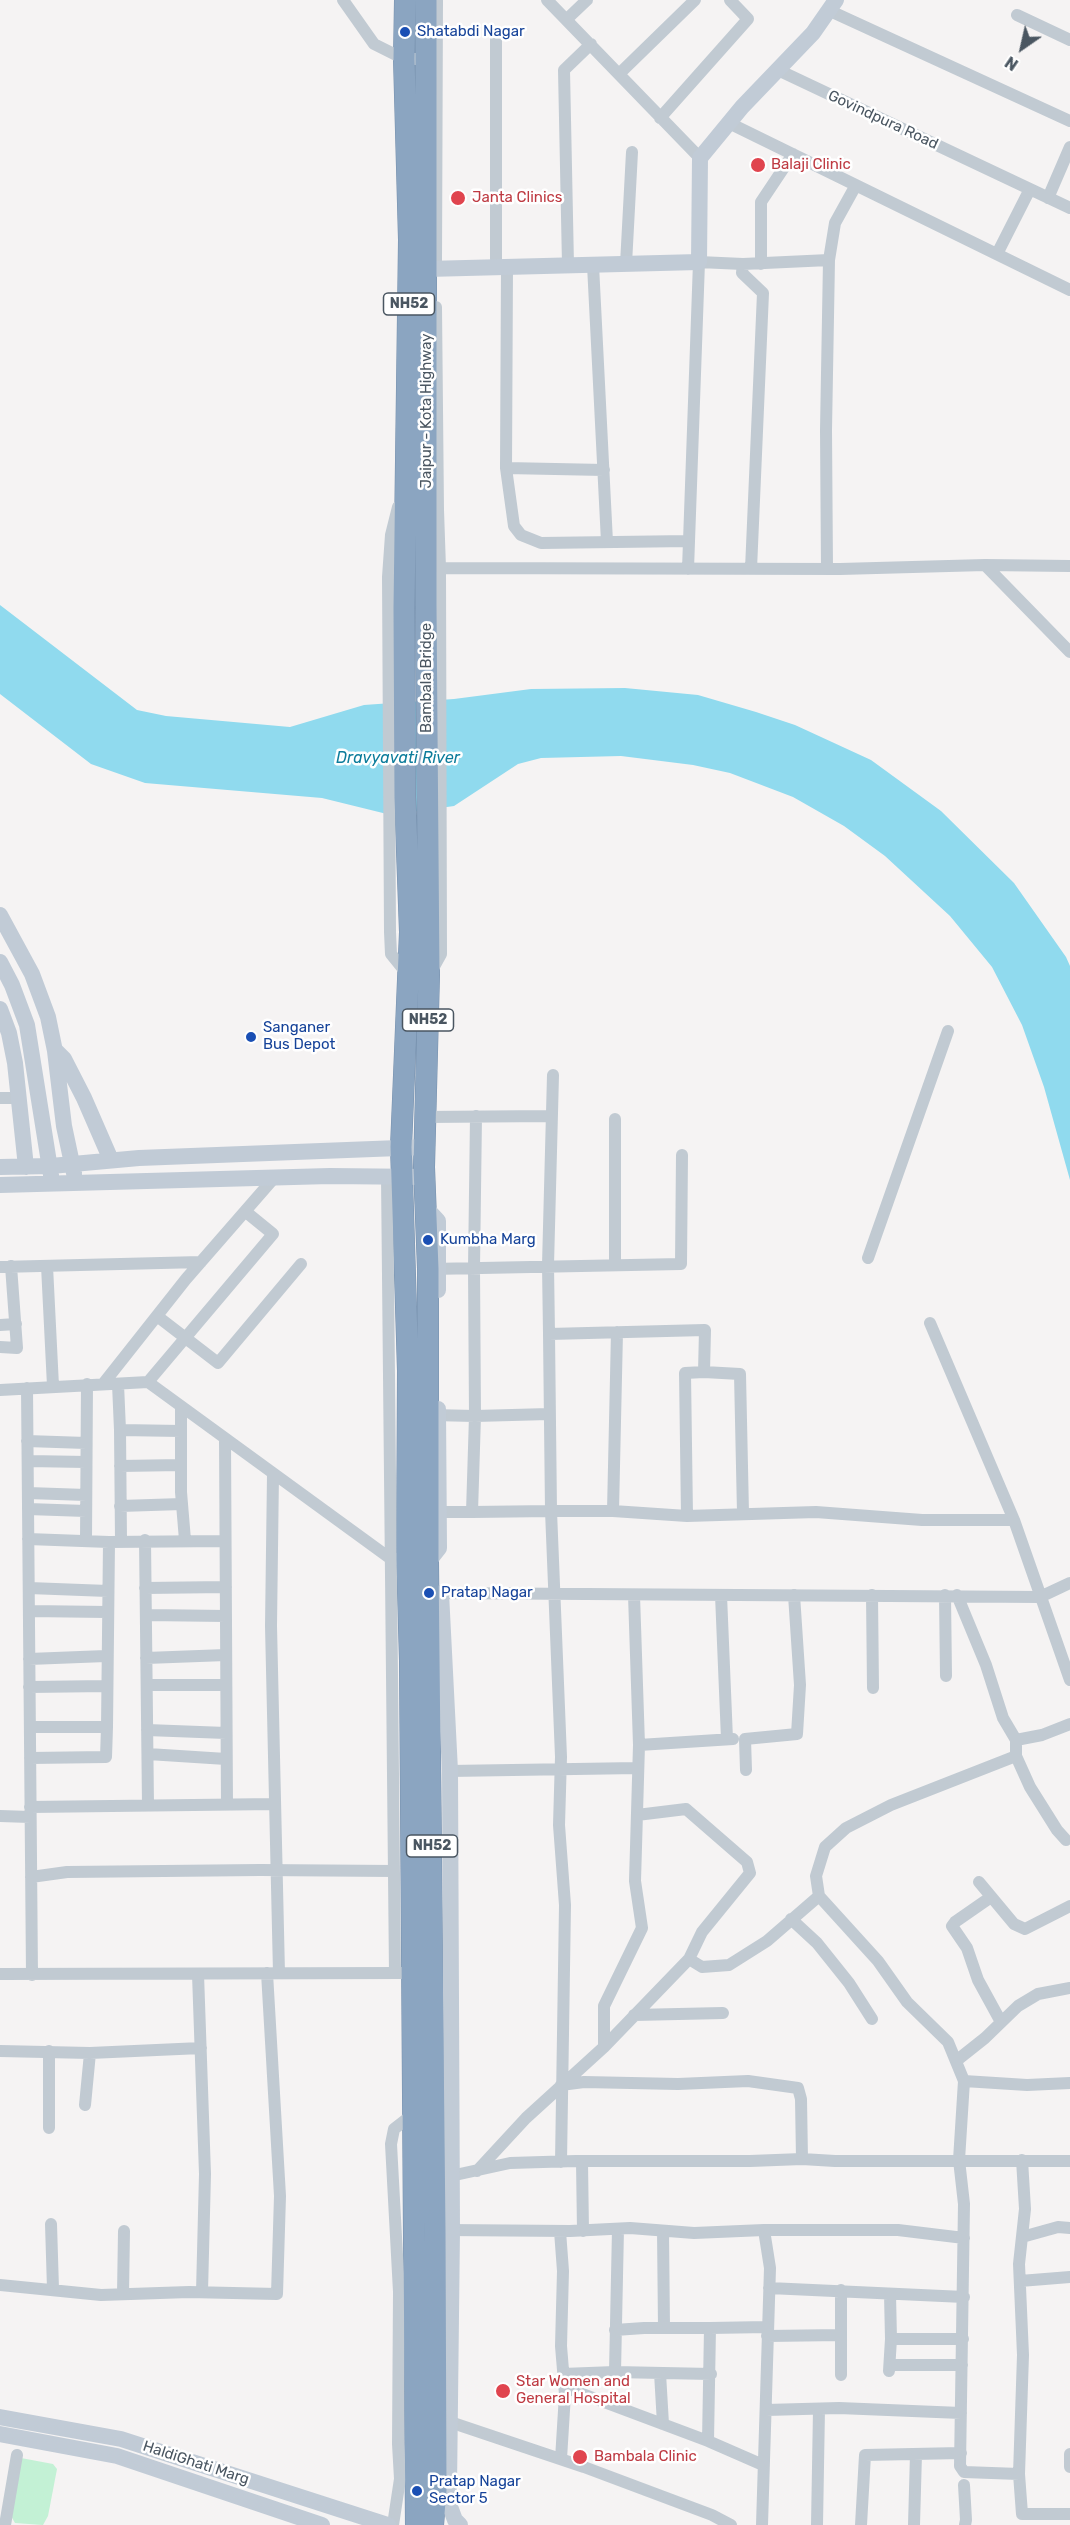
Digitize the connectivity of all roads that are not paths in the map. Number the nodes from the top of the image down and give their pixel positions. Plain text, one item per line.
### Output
1 (343, 0) edge
2 (405, 0) edge
3 (426, 0) edge
4 (437, 0) edge
5 (547, 0) edge
6 (587, 0) edge
7 (695, 0) edge
8 (730, 0) edge
9 (832, 5) edge
10 (1017, 15) dead end
11 (568, 18) junction
12 (496, 39) dead end
13 (1070, 40) edge
14 (591, 44) junction
15 (404, 59) junction
16 (432, 59) junction
17 (778, 70) junction
18 (619, 74) junction
19 (660, 118) junction
20 (1070, 121) edge
21 (729, 123) junction
22 (1070, 147) edge
23 (632, 152) dead end
24 (793, 154) junction
25 (700, 158) junction
26 (856, 185) junction
27 (1030, 189) junction
28 (1048, 198) junction
29 (1070, 208) edge
30 (997, 254) junction
31 (829, 260) junction
32 (699, 262) junction
33 (626, 264) junction
34 (743, 264) junction
35 (761, 264) junction
36 (568, 265) junction
37 (592, 265) junction
38 (501, 267) junction
39 (432, 269) junction
40 (1070, 290) edge
41 (506, 468) junction
42 (604, 470) junction
43 (407, 471) junction
44 (432, 509) junction
45 (689, 541) junction
46 (607, 542) junction
47 (985, 565) junction
48 (1070, 566) edge
49 (440, 568) junction
50 (688, 569) junction
51 (751, 569) junction
52 (827, 569) junction
53 (426, 606) joint
54 (1070, 652) edge
55 (419, 894) junction
56 (0, 915) edge
57 (0, 962) edge
58 (419, 976) junction
59 (0, 1010) edge
60 (948, 1031) dead end
61 (55, 1051) junction
62 (553, 1075) dead end
63 (0, 1098) edge
64 (19, 1098) junction
65 (476, 1116) junction
66 (551, 1116) junction
67 (426, 1117) junction
68 (615, 1119) dead end
69 (401, 1147) junction
70 (425, 1147) junction
71 (682, 1155) dead end
72 (111, 1160) junction
73 (73, 1163) junction
74 (51, 1166) junction
75 (0, 1167) edge
76 (26, 1167) junction
77 (395, 1177) junction
78 (425, 1177) junction
79 (273, 1178) junction
80 (75, 1183) junction
81 (0, 1185) edge
82 (51, 1185) junction
83 (246, 1212) junction
84 (868, 1258) dead end
85 (201, 1262) junction
86 (301, 1264) dead end
87 (615, 1264) junction
88 (548, 1265) junction
89 (47, 1266) junction
90 (6, 1267) edge
91 (474, 1268) junction
92 (433, 1269) junction
93 (157, 1316) junction
94 (930, 1323) dead end
95 (16, 1324) junction
96 (0, 1325) edge
97 (617, 1332) junction
98 (549, 1334) junction
99 (187, 1338) junction
100 (0, 1347) edge
101 (704, 1372) junction
102 (148, 1382) junction
103 (87, 1384) junction
104 (103, 1384) junction
105 (118, 1384) junction
106 (53, 1386) junction
107 (27, 1388) junction
108 (0, 1390) edge
109 (181, 1408) junction
110 (549, 1414) junction
111 (434, 1415) junction
112 (475, 1416) junction
113 (120, 1430) junction
114 (181, 1431) junction
115 (225, 1439) junction
116 (27, 1441) junction
117 (86, 1443) junction
118 (28, 1461) junction
119 (86, 1462) junction
120 (181, 1465) junction
121 (120, 1466) junction
122 (273, 1474) junction
123 (28, 1493) junction
124 (86, 1495) junction
125 (182, 1504) junction
126 (120, 1506) junction
127 (28, 1509) junction
128 (86, 1511) junction
129 (551, 1511) junction
130 (613, 1511) junction
131 (434, 1512) junction
132 (472, 1512) junction
133 (743, 1513) junction
134 (687, 1516) junction
135 (1014, 1520) junction
136 (28, 1539) junction
137 (86, 1540) junction
138 (145, 1540) junction
139 (185, 1540) junction
140 (115, 1541) junction
141 (225, 1541) junction
142 (409, 1560) junction
143 (1070, 1583) edge
144 (226, 1587) junction
145 (28, 1588) junction
146 (145, 1588) junction
147 (108, 1591) junction
148 (435, 1593) junction
149 (554, 1594) junction
150 (634, 1594) junction
151 (721, 1595) junction
152 (794, 1595) junction
153 (872, 1595) junction
154 (951, 1595) junction
155 (1040, 1597) junction
156 (29, 1611) junction
157 (107, 1612) junction
158 (146, 1616) junction
159 (226, 1616) junction
160 (226, 1655) junction
161 (1066, 1655) edge
162 (106, 1656) junction
163 (146, 1658) junction
164 (29, 1659) junction
165 (946, 1676) dead end
166 (1070, 1680) edge
167 (147, 1685) junction
168 (226, 1685) junction
169 (106, 1686) junction
170 (29, 1687) junction
171 (873, 1688) dead end
172 (1070, 1724) edge
173 (30, 1726) junction
174 (107, 1727) junction
175 (147, 1730) junction
176 (226, 1733) junction
177 (727, 1739) junction
178 (745, 1739) junction
179 (1016, 1740) junction
180 (639, 1745) junction
181 (148, 1754) junction
182 (1016, 1756) junction
183 (30, 1758) junction
184 (226, 1759) junction
185 (637, 1768) junction
186 (561, 1769) junction
187 (746, 1770) dead end
188 (450, 1771) junction
189 (227, 1804) junction
190 (274, 1804) junction
191 (148, 1805) junction
192 (30, 1812) junction
193 (637, 1815) junction
194 (0, 1816) edge
195 (1066, 1840) dead end
196 (276, 1870) junction
197 (394, 1871) junction
198 (31, 1876) junction
199 (979, 1882) dead end
200 (819, 1896) junction
201 (991, 1897) junction
202 (1070, 1906) edge
203 (791, 1918) junction
204 (689, 1959) junction
205 (273, 1973) junction
206 (404, 1973) junction
207 (0, 1974) edge
208 (198, 1974) junction
209 (32, 1975) junction
210 (1070, 1988) edge
211 (723, 2013) dead end
212 (634, 2015) junction
213 (872, 2019) dead end
214 (1001, 2022) junction
215 (604, 2047) junction
216 (201, 2048) junction
217 (0, 2050) edge
218 (49, 2052) junction
219 (90, 2053) junction
220 (956, 2061) junction
221 (964, 2081) junction
222 (1070, 2083) edge
223 (561, 2085) junction
224 (85, 2105) dead end
225 (412, 2115) junction
226 (49, 2128) dead end
227 (801, 2159) junction
228 (959, 2160) junction
229 (1022, 2160) junction
230 (1070, 2161) edge
231 (561, 2162) junction
232 (582, 2162) junction
233 (477, 2171) junction
234 (442, 2178) junction
235 (51, 2224) dead end
236 (1070, 2228) edge
237 (618, 2229) junction
238 (444, 2230) junction
239 (764, 2230) junction
240 (124, 2231) dead end
241 (560, 2231) junction
242 (583, 2231) junction
243 (663, 2231) junction
244 (1022, 2237) junction
245 (964, 2238) junction
246 (1070, 2277) edge
247 (1020, 2281) junction
248 (0, 2284) edge
249 (769, 2288) junction
250 (53, 2289) junction
251 (841, 2290) junction
252 (202, 2292) junction
253 (123, 2294) junction
254 (890, 2294) junction
255 (964, 2297) junction
256 (664, 2328) junction
257 (710, 2328) junction
258 (615, 2330) junction
259 (767, 2331) junction
260 (841, 2335) junction
261 (891, 2339) junction
262 (963, 2339) junction
263 (962, 2365) junction
264 (615, 2372) junction
265 (660, 2373) junction
266 (711, 2374) junction
267 (841, 2375) dead end
268 (564, 2380) junction
269 (819, 2409) junction
270 (766, 2410) junction
271 (962, 2413) junction
272 (0, 2417) edge
273 (443, 2421) junction
274 (663, 2424) junction
275 (0, 2434) edge
276 (708, 2441) junction
277 (961, 2453) junction
278 (916, 2454) junction
279 (1070, 2454) edge
280 (17, 2455) dead end
281 (561, 2459) junction
282 (764, 2465) junction
283 (1070, 2467) edge
284 (1019, 2474) junction
285 (964, 2485) dead end
286 (1070, 2514) edge
287 (1022, 2519) edge
288 (5, 2525) edge
289 (322, 2525) edge
290 (388, 2525) edge
291 (393, 2525) edge
292 (416, 2525) edge
293 (433, 2525) edge
294 (460, 2525) edge
295 (731, 2525) edge
296 (762, 2525) edge
297 (817, 2525) edge
298 (861, 2525) edge
299 (914, 2525) edge
300 (965, 2525) edge

1 - 15 street
2 - 15 highway, NH52
3 - 16 highway, Jaipur - Kota Highway / NH52
4 - 16 street
5 - 11 street
6 - 11 street
7 - 18 street
8 - 19 street
9 - 17 street
9 - 20 street
10 - 13 street
11 - 14 street
12 - 38 street
14 - 18 street
14 - 36 street
15 - 16 street
15 - 43 highway, NH52
16 - 39 highway, Jaipur - Kota Highway / NH52
17 - 21 street
17 - 27 street, Govindpura Road
18 - 19 street
19 - 25 street
21 - 24 street
21 - 25 street
22 - 28 street
23 - 33 street
24 - 26 street
24 - 35 street
25 - 32 street
26 - 30 street
26 - 31 street
27 - 28 street, Govindpura Road
27 - 30 street
28 - 29 street, Govindpura Road
30 - 40 street
31 - 35 street
31 - 52 street
32 - 33 street
32 - 34 street
32 - 45 street
33 - 37 street
34 - 35 street
34 - 51 street
36 - 37 street
36 - 38 street
37 - 42 street
38 - 39 street
38 - 41 street
39 - 44 highway, Jaipur - Kota Highway / NH52
41 - 42 street
41 - 46 street
42 - 46 street
43 - 55 highway, Bambala Bridge / NH52
43 - 58 street
44 - 49 street
44 - 53 highway, Jaipur - Kota Highway / NH52
45 - 46 street
45 - 50 street
47 - 48 street
47 - 52 street
47 - 54 street
49 - 50 street
49 - 58 street
50 - 51 street
51 - 52 street
53 - 55 highway, Bambala Bridge / NH52
55 - 58 highway, NH52
56 - 61 street
57 - 74 street
58 - 67 highway, NH52
58 - 69 highway, NH52
59 - 64 street
60 - 84 street
61 - 72 street
61 - 73 street
62 - 66 street
63 - 64 street
64 - 76 street
65 - 66 street
65 - 67 street
65 - 91 street
66 - 88 street
67 - 70 highway, NH52
68 - 87 street
69 - 70 street
69 - 72 street
69 - 77 highway, NH52
70 - 78 highway, NH52
71 - 87 street
72 - 73 street
73 - 74 street
73 - 80 street
74 - 76 street
74 - 82 street
75 - 76 street
77 - 78 street
77 - 79 street
77 - 142 highway, NH52
78 - 92 highway, NH52
79 - 80 street
79 - 83 street
80 - 82 street
81 - 82 street
83 - 85 street
83 - 99 street
85 - 89 street
85 - 93 street
86 - 99 street
87 - 88 street
88 - 91 street
88 - 98 street
89 - 90 street
89 - 106 street
90 - 95 street
91 - 92 street
91 - 112 street
92 - 111 highway, NH52
93 - 99 street
93 - 104 street
94 - 135 street
95 - 96 street
95 - 100 street
97 - 98 street
97 - 101 street
97 - 130 street
98 - 110 street
99 - 102 street
101 - 133 street
101 - 134 street
102 - 105 street
102 - 109 street
103 - 104 street
103 - 106 street
103 - 117 street
104 - 105 street
105 - 113 street
106 - 107 street
107 - 108 street
107 - 116 street
109 - 114 street
109 - 115 street
110 - 112 street
110 - 129 street
111 - 112 street
111 - 131 highway, NH52
112 - 132 street
113 - 114 street
113 - 121 street
114 - 120 street
115 - 122 street
115 - 141 street
116 - 117 street
116 - 118 street
117 - 119 street
118 - 119 street
118 - 123 street
119 - 124 street
120 - 121 street
120 - 125 street
121 - 126 street
122 - 142 street
122 - 190 street
123 - 124 street
123 - 127 street
124 - 128 street
125 - 126 street
125 - 139 street
126 - 140 street
127 - 128 street
127 - 136 street
128 - 137 street
129 - 130 street
129 - 132 street
129 - 149 street
130 - 134 street
131 - 132 street
131 - 142 highway, NH52
133 - 134 street
133 - 135 street
135 - 155 street
136 - 137 street
136 - 145 street
137 - 140 street
138 - 139 street
138 - 140 street
138 - 146 street
139 - 141 street
140 - 147 street
141 - 144 street
142 - 148 highway, NH52
142 - 197 street
142 - 206 highway, NH52
143 - 155 street
144 - 146 street
144 - 159 street
145 - 147 street
145 - 156 street
146 - 158 street
147 - 157 street
148 - 149 street
148 - 188 street
148 - 234 highway, NH52
149 - 150 street
149 - 186 street
150 - 151 street
150 - 180 street
151 - 152 street
151 - 177 street
152 - 153 street
152 - 178 street
153 - 154 street
153 - 171 street
154 - 155 street
154 - 165 street
154 - 179 street
155 - 161 street
156 - 157 street
156 - 164 street
157 - 162 street
158 - 159 street
158 - 163 street
159 - 160 street
160 - 163 street
160 - 168 street
161 - 166 street
162 - 164 street
162 - 169 street
163 - 167 street
164 - 170 street
167 - 168 street
167 - 175 street
168 - 176 street
169 - 170 street
169 - 174 street
170 - 173 street
172 - 179 street
173 - 174 street
173 - 183 street
174 - 183 street
175 - 176 street
175 - 181 street
176 - 184 street
177 - 178 street
177 - 180 street
178 - 187 street
179 - 182 street
180 - 185 street
181 - 184 street
181 - 191 street
182 - 195 street
182 - 200 street
183 - 192 street
184 - 189 street
185 - 186 street
185 - 193 street
186 - 188 street
186 - 223 street
188 - 234 street
189 - 190 street
189 - 191 street
190 - 196 street
191 - 192 street
192 - 194 street
192 - 198 street
193 - 204 street
193 - 215 street
196 - 197 street
196 - 198 street
196 - 205 street
197 - 206 street
198 - 209 street
199 - 201 street
200 - 203 street
200 - 220 street
201 - 202 street
201 - 214 street
203 - 204 street
203 - 213 street
204 - 212 street
205 - 206 street
205 - 208 street
205 - 252 street
206 - 225 highway, NH52
207 - 209 street
208 - 209 street
208 - 216 street
210 - 214 street
211 - 212 street
212 - 215 street
214 - 220 street
215 - 223 street
216 - 219 street
216 - 252 street
217 - 218 street
218 - 219 street
218 - 226 street
219 - 224 street
220 - 221 street
221 - 222 street
221 - 228 street
223 - 227 street
223 - 231 street
223 - 233 street
225 - 291 street
225 - 292 highway, NH52
227 - 228 street
227 - 232 street
228 - 229 street
228 - 245 street
229 - 230 street
229 - 244 street
231 - 232 street
231 - 233 street
232 - 242 street
233 - 234 street
234 - 238 highway, NH52
235 - 250 street
236 - 244 street
237 - 242 street
237 - 243 street
237 - 258 street
238 - 241 street
238 - 273 highway, NH52
239 - 243 street
239 - 245 street
239 - 249 street
240 - 253 street
241 - 242 street
241 - 268 street
243 - 256 street
244 - 247 street
245 - 255 street
246 - 247 street
247 - 284 street
248 - 250 street
249 - 251 street
249 - 259 street
250 - 253 street
251 - 254 street
251 - 260 street
252 - 253 street
254 - 255 street
254 - 261 street
255 - 262 street
256 - 257 street
256 - 258 street
257 - 259 street
257 - 266 street
258 - 264 street
259 - 260 street
259 - 270 street
260 - 267 street
261 - 262 street
261 - 263 street
262 - 263 street
263 - 271 street
264 - 265 street
264 - 268 street
265 - 266 street
265 - 274 street
266 - 276 street
268 - 274 street
268 - 281 street
269 - 270 street
269 - 271 street
269 - 297 street
270 - 282 street
271 - 277 street
272 - 290 street, HaldiGhati Marg
273 - 281 street
273 - 293 highway, NH52
273 - 294 street
274 - 276 street
275 - 289 street, HaldiGhati Marg
276 - 282 street
277 - 278 street
277 - 284 street
278 - 298 street
278 - 299 street
279 - 283 street
280 - 288 street
281 - 295 street
282 - 296 street
284 - 287 street
285 - 300 street
286 - 287 street

